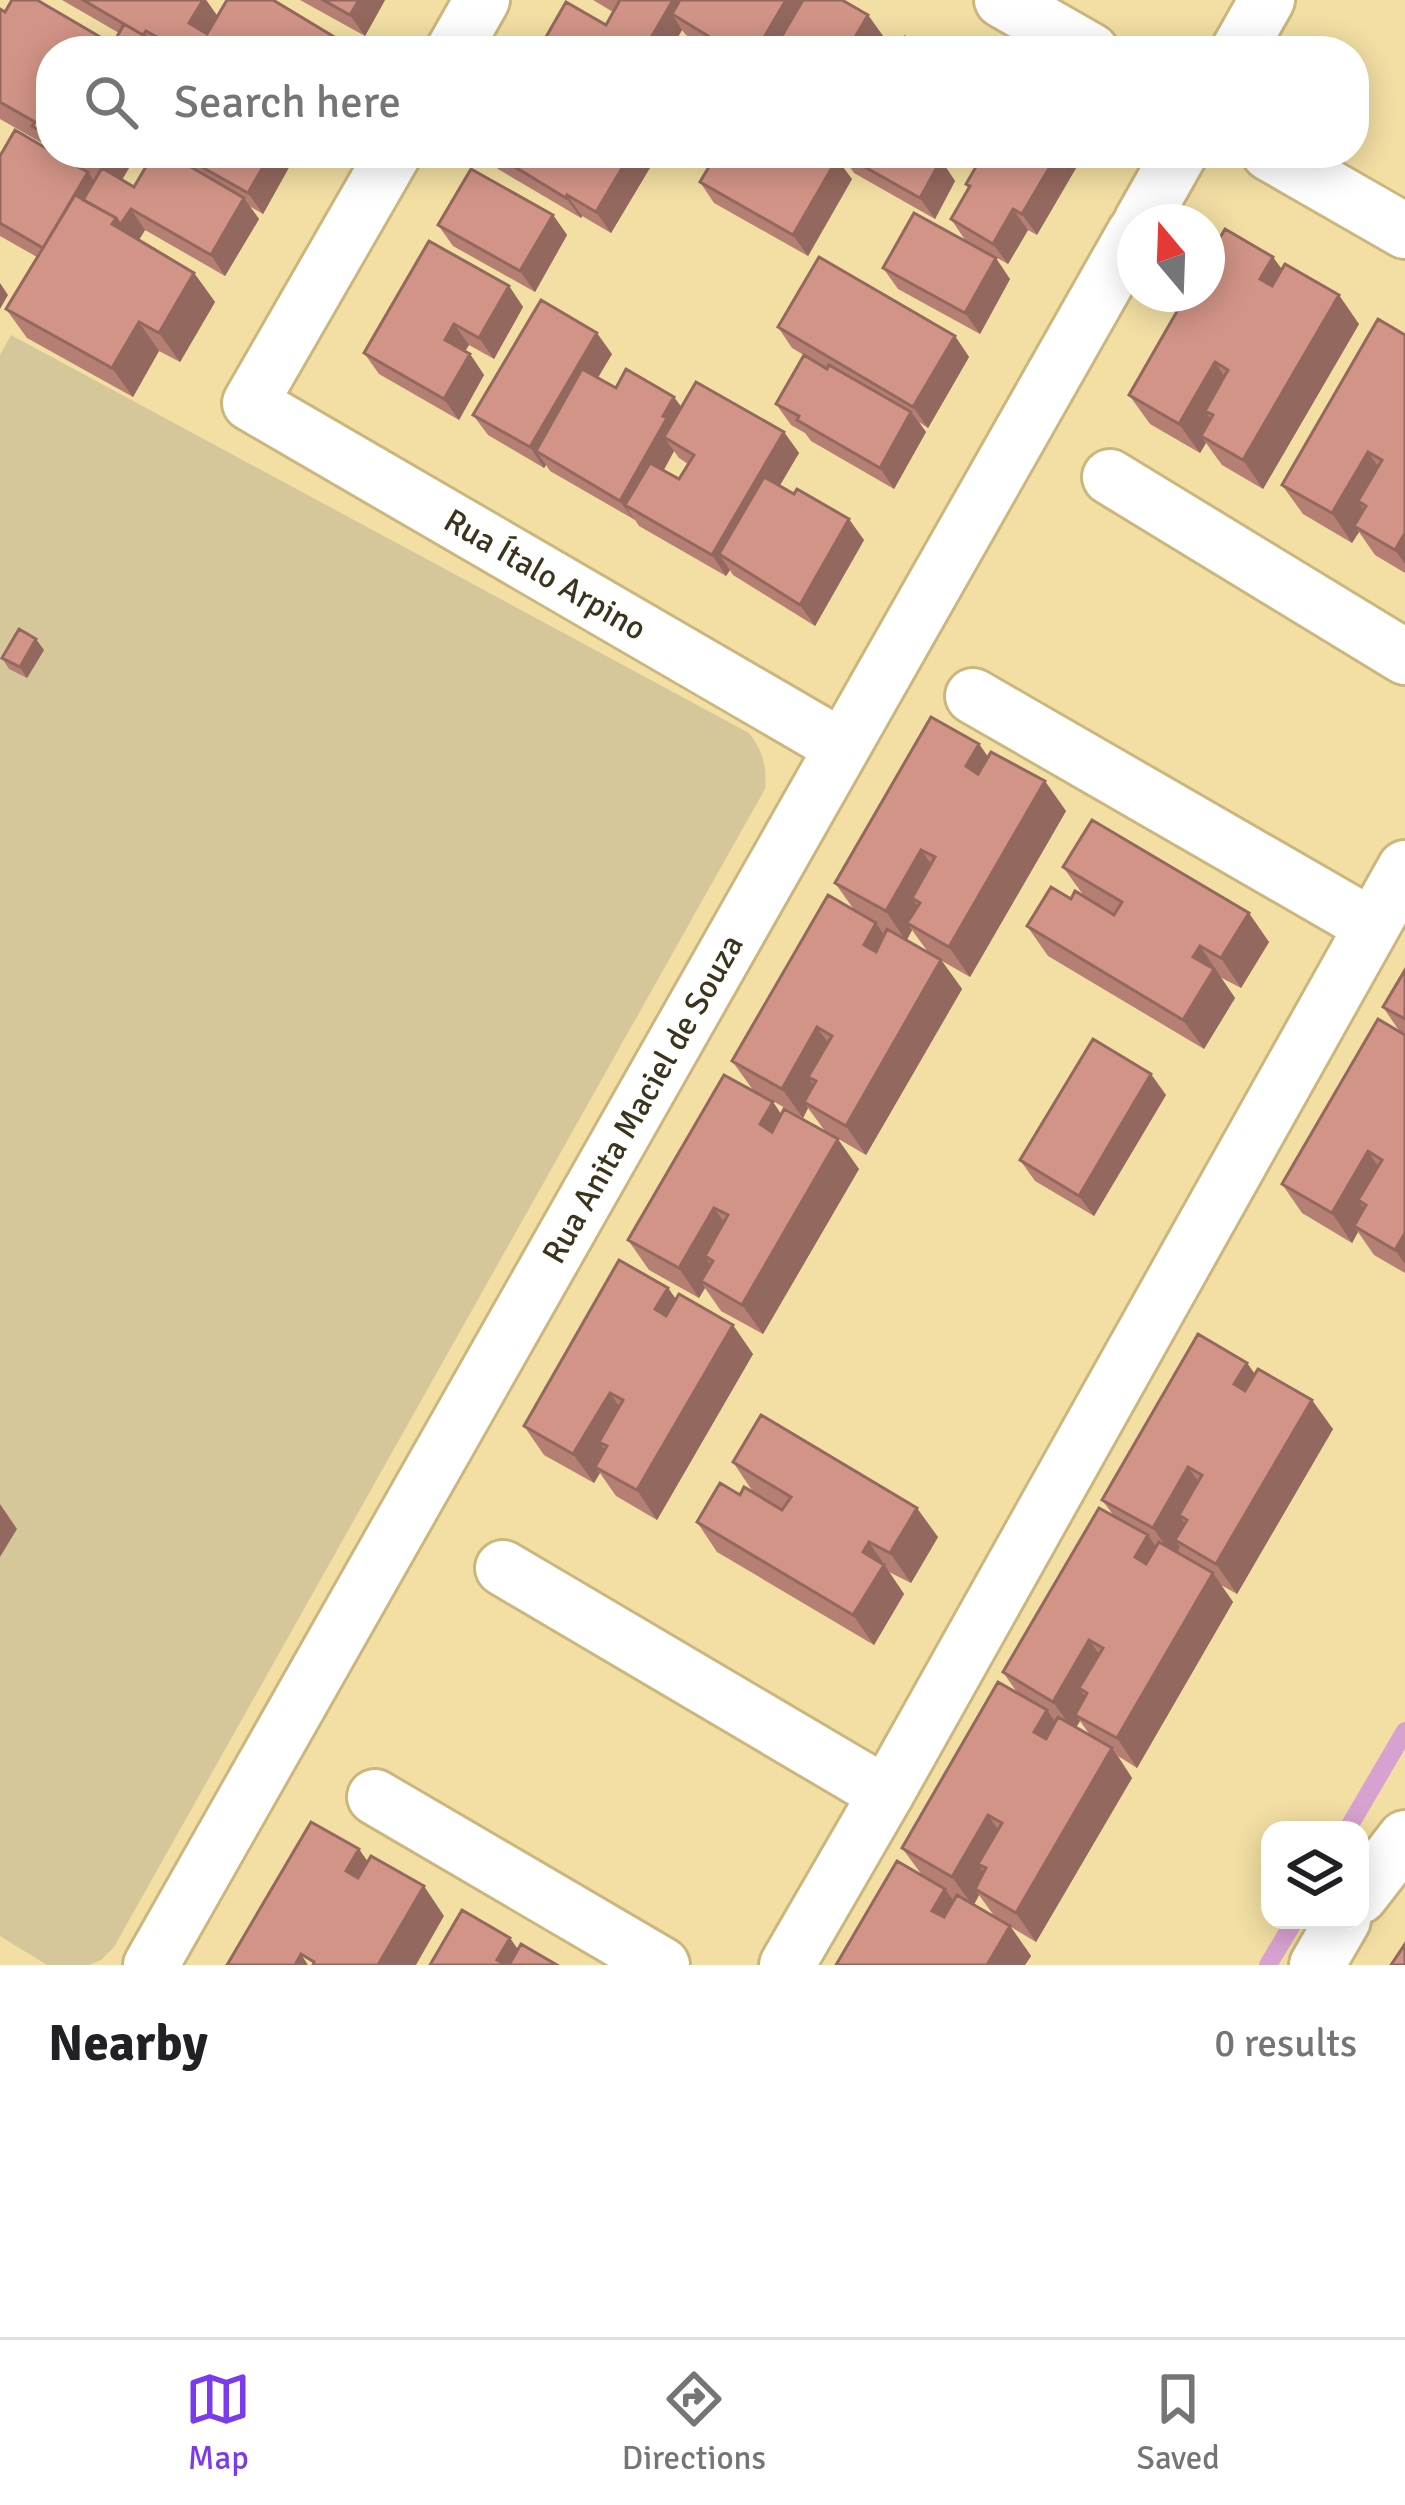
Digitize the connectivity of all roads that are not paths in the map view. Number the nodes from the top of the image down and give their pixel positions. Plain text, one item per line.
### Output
1 (482, 0) edge
2 (1002, 0) edge
3 (1267, 0) edge
4 (462, 36) edge
5 (1065, 36) edge
6 (1247, 36) edge
7 (385, 168) edge
8 (1172, 168) edge
9 (1295, 168) edge
10 (1151, 204) edge
11 (1405, 231) edge
12 (1117, 264) edge
13 (1110, 477) dead end
14 (1405, 657) edge
15 (973, 696) dead end
16 (842, 747) junction
17 (1405, 868) edge
18 (1372, 926) junction
19 (503, 1568) dead end
20 (886, 1794) junction
21 (375, 1797) dead end
22 (1405, 1838) edge
23 (1369, 1884) edge
24 (1338, 1929) edge
25 (151, 1965) edge
26 (662, 1965) edge
27 (787, 1965) edge
28 (1317, 1965) edge

1 - 4 street
2 - 5 street
3 - 6 street
7 - 16 street, Rua Ítalo Arpino
8 - 10 street
9 - 11 street
12 - 16 street, Rua Anita Maciel de Souza
13 - 14 street
15 - 18 street
16 - 25 street, Rua Anita Maciel de Souza
17 - 18 street
18 - 20 street
19 - 20 street
20 - 27 street
21 - 26 street
22 - 23 street
24 - 28 street

